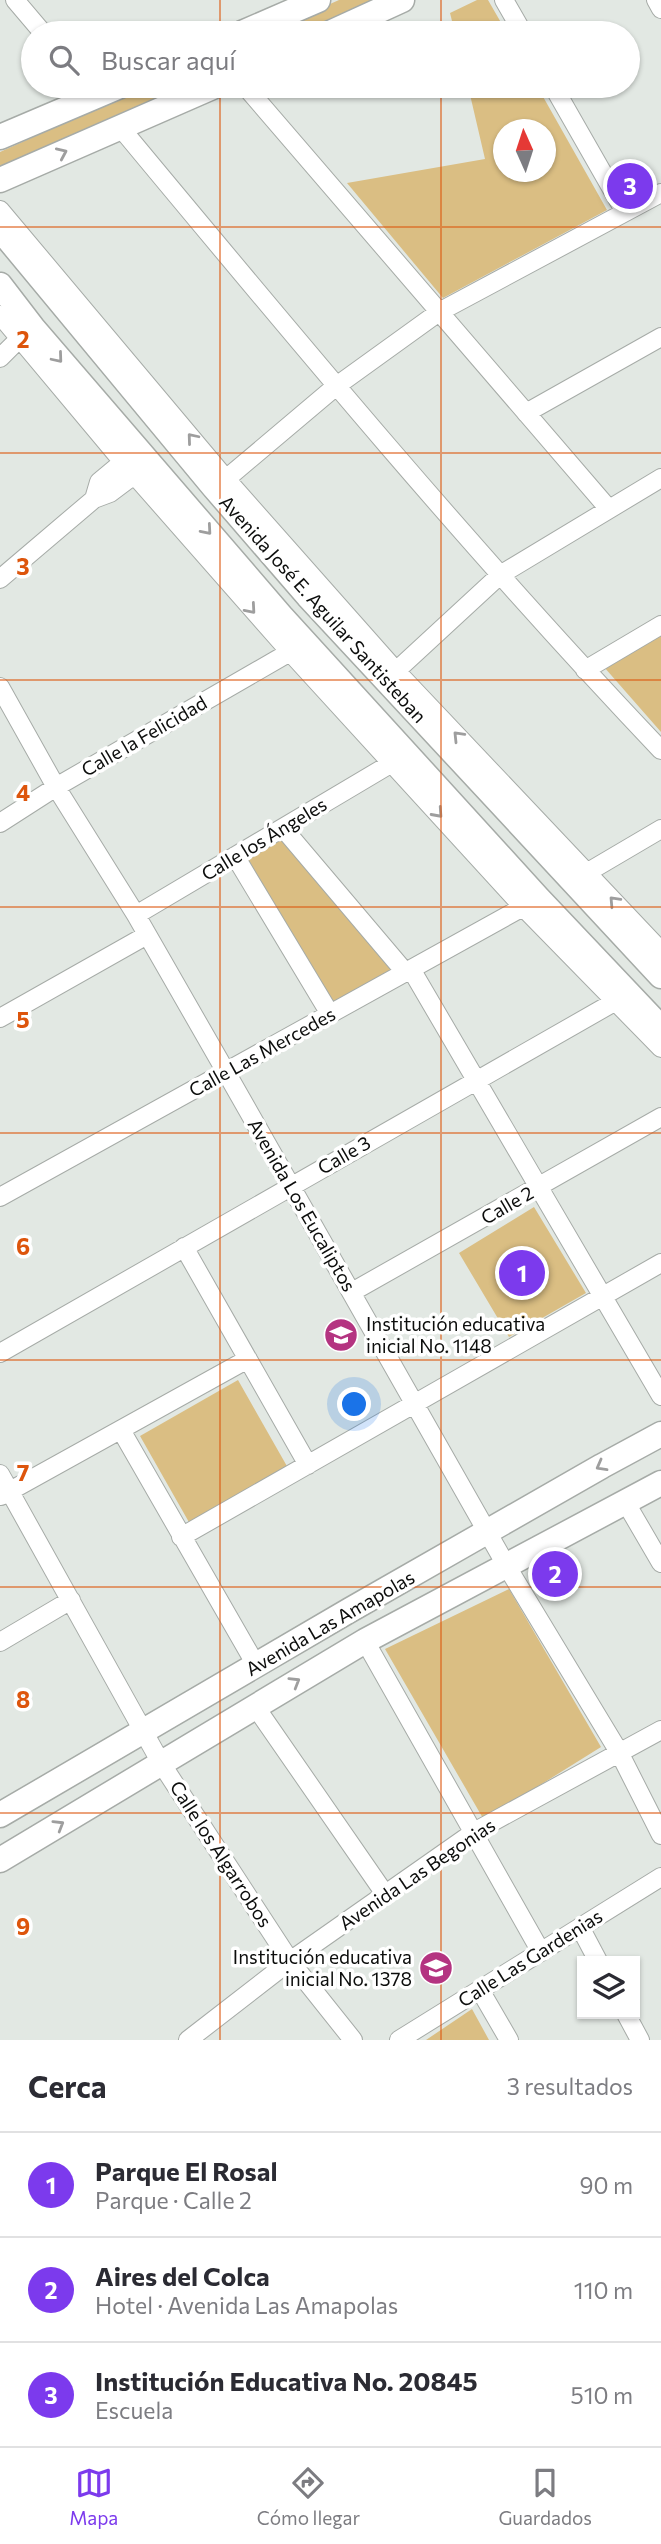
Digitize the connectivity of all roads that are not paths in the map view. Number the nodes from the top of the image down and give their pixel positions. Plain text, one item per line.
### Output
1 (15, 0) edge
2 (318, 0) edge
3 (402, 0) edge
4 (504, 0) edge
5 (656, 0) edge
6 (661, 9) edge
7 (33, 21) edge
8 (270, 21) edge
9 (356, 21) edge
10 (516, 21) edge
11 (77, 98) edge
12 (187, 98) edge
13 (255, 98) edge
14 (560, 98) edge
15 (120, 127) junction
16 (0, 137) edge
17 (0, 180) edge
18 (661, 193) edge
19 (0, 210) edge
20 (625, 212) junction
21 (0, 229) edge
22 (0, 285) edge
23 (439, 312) junction
24 (0, 315) edge
25 (661, 337) edge
26 (19, 339) junction
27 (0, 358) edge
28 (335, 387) junction
29 (526, 413) junction
30 (128, 469) junction
31 (661, 478) edge
32 (226, 479) junction
33 (608, 508) junction
34 (500, 575) junction
35 (0, 579) edge
36 (661, 625) edge
37 (290, 652) junction
38 (585, 670) junction
39 (396, 671) junction
40 (0, 687) edge
41 (661, 750) edge
42 (392, 763) junction
43 (56, 787) junction
44 (0, 823) edge
45 (283, 828) junction
46 (661, 830) edge
47 (235, 856) junction
48 (588, 872) junction
49 (523, 907) junction
50 (136, 915) junction
51 (147, 935) junction
52 (661, 951) edge
53 (408, 971) junction
54 (661, 976) edge
55 (616, 1001) junction
56 (330, 1014) junction
57 (0, 1018) edge
58 (661, 1028) edge
59 (661, 1048) edge
60 (226, 1072) junction
61 (477, 1080) junction
62 (661, 1116) edge
63 (291, 1185) junction
64 (539, 1186) junction
65 (0, 1197) edge
66 (184, 1247) junction
67 (661, 1263) edge
68 (352, 1293) junction
69 (603, 1297) junction
70 (0, 1353) edge
71 (248, 1359) junction
72 (661, 1396) edge
73 (416, 1404) junction
74 (121, 1430) junction
75 (661, 1434) edge
76 (308, 1465) junction
77 (0, 1474) edge
78 (661, 1483) edge
79 (5, 1494) edge
80 (625, 1503) junction
81 (487, 1532) junction
82 (181, 1537) junction
83 (661, 1563) edge
84 (506, 1565) junction
85 (71, 1600) junction
86 (365, 1641) junction
87 (0, 1642) edge
88 (256, 1665) junction
89 (255, 1706) junction
90 (661, 1730) edge
91 (143, 1733) junction
92 (619, 1752) junction
93 (161, 1763) junction
94 (0, 1815) edge
95 (474, 1832) junction
96 (661, 1835) edge
97 (0, 1860) edge
98 (661, 1877) edge
99 (385, 1894) junction
100 (580, 1927) junction
101 (541, 1952) junction
102 (595, 1956) edge
103 (290, 1961) junction
104 (480, 1990) junction
105 (629, 2019) edge
106 (188, 2040) edge
107 (353, 2040) edge
108 (399, 2040) edge
109 (509, 2040) edge
110 (640, 2040) edge

1 - 7 street
2 - 8 street
3 - 9 street
4 - 10 street
5 - 6 street
11 - 16 street
12 - 15 street
13 - 23 street
14 - 20 street
17 -> 15 street
15 - 28 street
18 - 20 street
32 -> 19 street, Avenida José E. Aguilar Santisteban
20 - 23 street
21 - 54 street, Avenida José E. Aguilar Santisteban
22 -> 58 street, Avenida José E. Aguilar Santisteban
23 - 28 street
23 - 29 street
24 - 26 street
25 - 29 street
26 - 27 street
26 - 30 street
28 - 32 street
28 - 34 street
29 - 33 street
30 - 35 street
30 -> 37 street
31 - 33 street
32 - 39 street, Avenida José E. Aguilar Santisteban
33 - 34 street
34 - 38 street
34 - 39 street
36 - 38 street
37 - 42 street
37 - 43 street, Calle la Felicidad
38 - 41 street
48 -> 39 street, Avenida José E. Aguilar Santisteban
40 - 43 street, Avenida Los Eucaliptos
42 - 45 street, Calle los Ángeles
42 -> 49 street
43 - 44 street, Calle la Felicidad
43 - 50 street, Avenida Los Eucaliptos
45 - 47 street, Calle los Ángeles
45 - 53 street
46 - 48 street
47 - 50 street, Calle los Ángeles
47 - 56 street
52 -> 48 street, Avenida José E. Aguilar Santisteban
49 - 53 street, Calle Las Mercedes
49 - 55 street
50 - 51 street, Avenida Los Eucaliptos
51 - 57 street
51 - 60 street, Avenida Los Eucaliptos
53 - 56 street, Calle Las Mercedes
53 - 61 street
55 - 59 street
55 - 61 street, Calle 3
56 - 60 street, Calle Las Mercedes
60 - 63 street, Avenida Los Eucaliptos
60 - 65 street, Calle Las Mercedes
61 - 63 street, Calle 3
61 - 64 street
62 - 64 street, Calle 2
63 - 66 street, Calle 3
63 - 68 street, Avenida Los Eucaliptos
64 - 68 street, Calle 2
64 - 69 street
66 - 70 street, Calle 3
66 - 71 street
67 - 69 street
68 - 73 street, Avenida Los Eucaliptos
69 - 72 street
69 - 73 street
71 - 74 street
71 - 76 street
73 - 76 street
73 - 81 street, Avenida Los Eucaliptos
74 - 79 street
74 - 82 street
75 -> 81 street, Avenida Las Amapolas
76 - 82 street
77 - 79 street, Calle los Algarrobos
78 - 80 street, Avenida Las Amapolas
79 - 85 street, Calle los Algarrobos
80 - 83 street
80 - 84 street, Avenida Las Amapolas
81 - 84 street, Avenida Los Eucaliptos
81 - 88 street, Avenida Las Amapolas
82 - 88 street
84 - 86 street, Avenida Las Amapolas
84 - 92 street, Avenida Los Eucaliptos
85 - 87 street
85 - 91 street, Calle los Algarrobos
89 -> 86 street, Avenida Las Amapolas
86 - 95 street
88 - 91 street, Avenida Las Amapolas
89 - 93 street, Avenida Las Amapolas
89 - 99 street
90 - 92 street, Avenida Las Begonias
91 - 93 street, Calle los Algarrobos
91 - 94 street, Avenida Las Amapolas
92 - 95 street, Avenida Las Begonias
92 - 96 street, Avenida Los Eucaliptos
97 -> 93 street, Avenida Las Amapolas
93 - 103 street, Calle los Algarrobos
95 - 99 street, Avenida Las Begonias
95 - 101 street
98 - 100 street, Calle Las Gardenias
99 - 103 street, Avenida Las Begonias
100 - 101 street, Calle Las Gardenias
100 - 102 street
101 - 104 street, Calle Las Gardenias
103 - 106 street, Avenida Las Begonias
103 - 107 street, Calle los Algarrobos
104 - 108 street, Calle Las Gardenias
104 - 109 street
105 - 110 street

